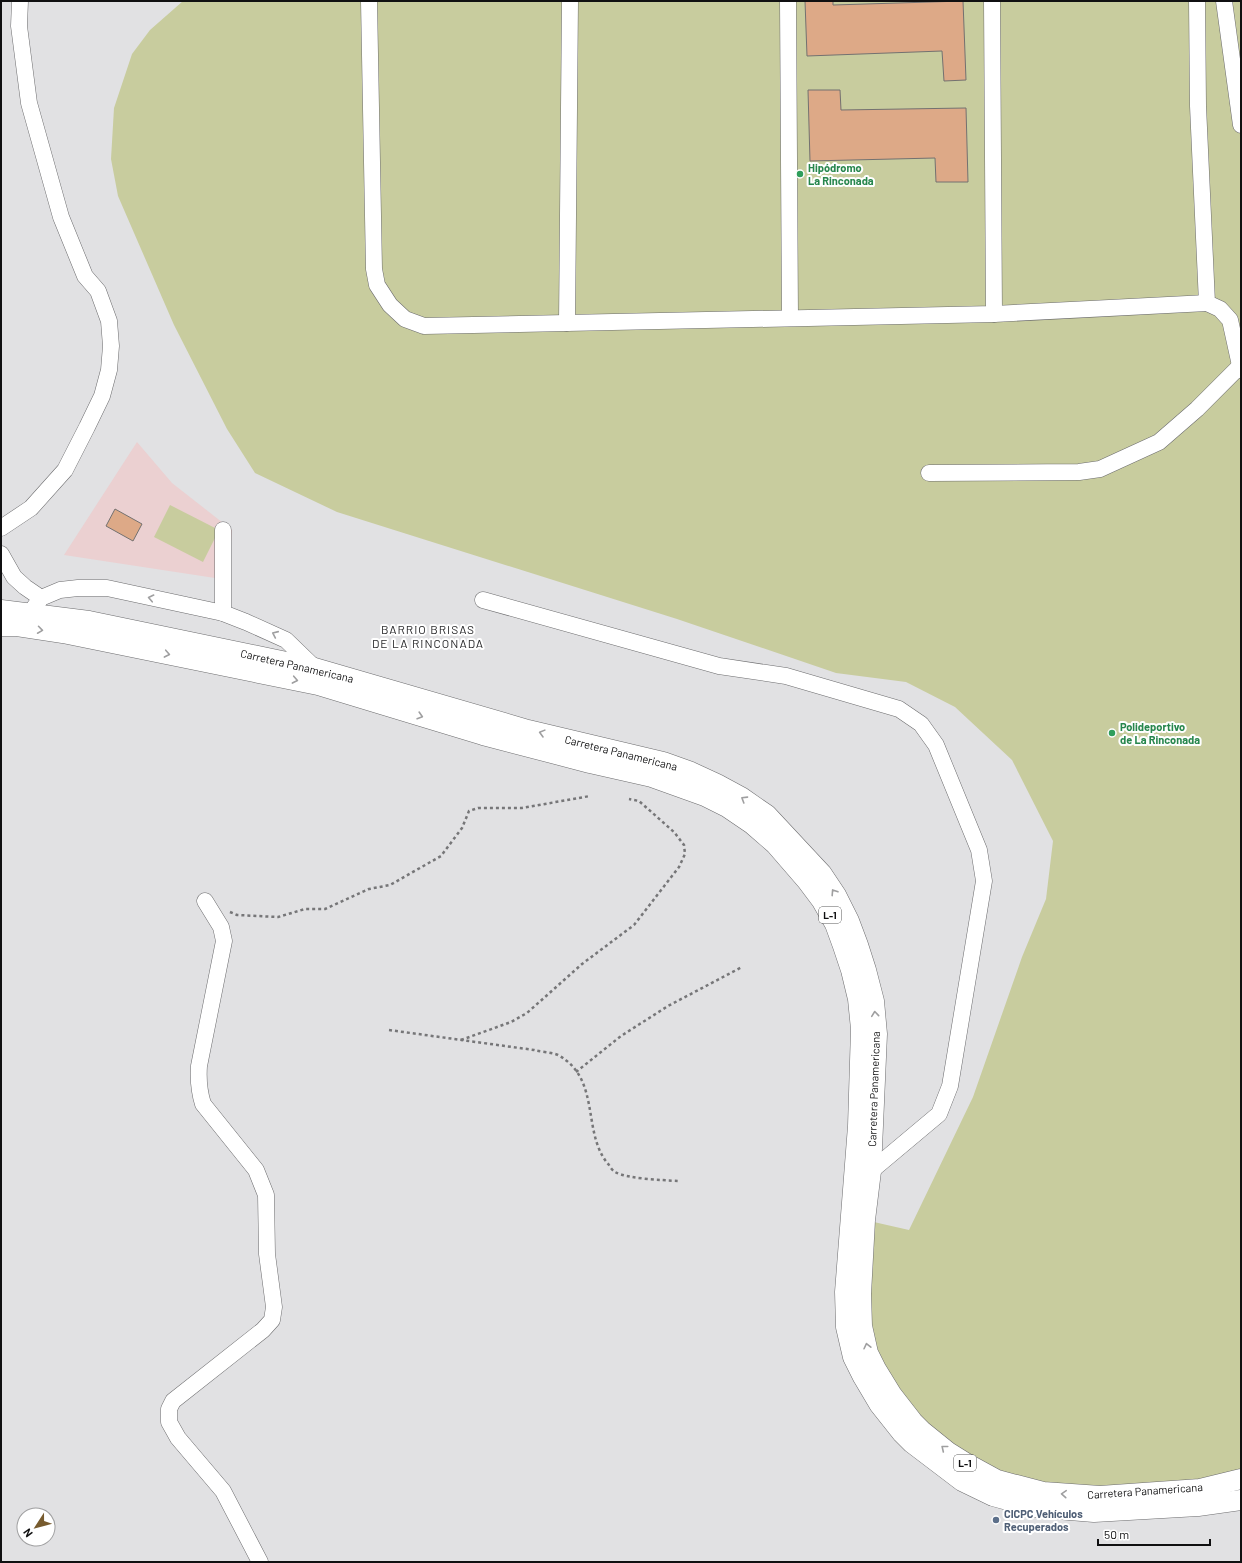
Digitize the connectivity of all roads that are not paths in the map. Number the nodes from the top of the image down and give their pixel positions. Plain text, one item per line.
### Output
1 (20, 1) edge
2 (369, 1) edge
3 (570, 1) edge
4 (788, 1) edge
5 (992, 1) edge
6 (1197, 1) edge
7 (1224, 1) edge
8 (1241, 126) edge
9 (1206, 302) junction
10 (994, 314) junction
11 (790, 318) junction
12 (567, 323) junction
13 (1241, 368) edge
14 (929, 473) dead end
15 (1, 528) edge
16 (223, 530) dead end
17 (1, 554) edge
18 (483, 600) dead end
19 (35, 606) junction
20 (1, 610) edge
21 (223, 613) junction
22 (1, 626) edge
23 (315, 668) junction
24 (205, 901) road end
25 (871, 1171) junction
26 (1241, 1479) edge
27 (1241, 1500) edge
28 (260, 1562) edge

1 - 15 street
2 - 12 street
3 - 12 street
4 - 11 street
5 - 10 street
6 - 9 street
7 - 8 street
9 - 10 street
9 - 13 street
10 - 11 street
11 - 12 street
13 - 14 street
16 - 21 street
17 - 19 street
18 - 25 street
19 - 20 main road, Carretera Panamericana / L-1
21 -> 19 street
19 - 23 main road, Carretera Panamericana / L-1
23 -> 21 street
22 -> 27 main road, Carretera Panamericana / L-1
25 -> 23 main road, Carretera Panamericana / L-1
24 - 28 street
26 -> 25 main road, Carretera Panamericana / L-1

